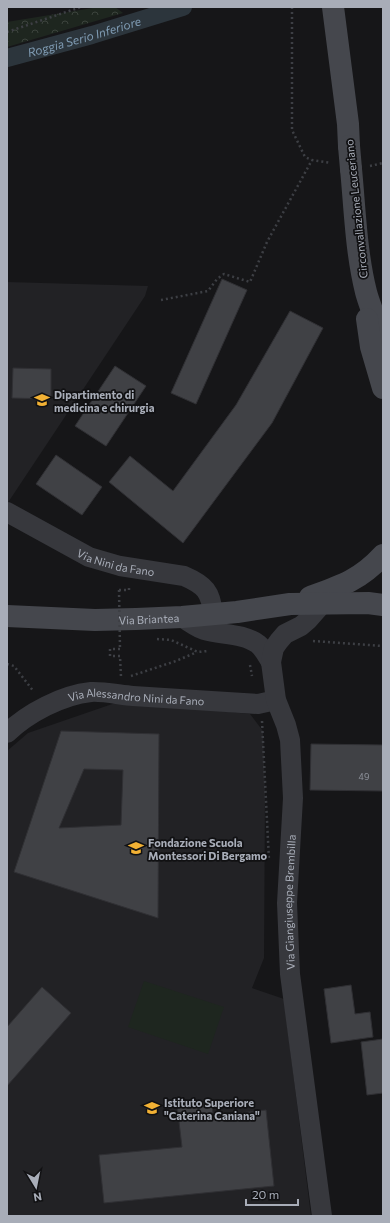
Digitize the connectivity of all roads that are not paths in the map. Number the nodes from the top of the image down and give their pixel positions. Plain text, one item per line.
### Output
1 (333, 7) edge
2 (349, 7) edge
3 (348, 124) junction
4 (365, 287) junction
5 (383, 338) edge
6 (383, 388) edge
7 (7, 512) edge
8 (383, 555) edge
9 (323, 602) junction
10 (290, 604) junction
11 (383, 605) edge
12 (213, 614) junction
13 (7, 616) edge
14 (182, 617) junction
15 (271, 662) junction
16 (267, 702) junction
17 (7, 733) edge
18 (322, 1216) edge

1 - 3 main road, Circonvallazione Leuceriano
2 - 3 main road, Circonvallazione Leuceriano
3 - 4 main road, Circonvallazione Leuceriano, bridge
4 - 5 main road, Circonvallazione Leuceriano
4 - 6 main road, Circonvallazione Leuceriano
7 - 12 street, Via Nini da Fano
8 - 10 main road
9 - 10 main road
9 - 11 main road
9 - 15 street, Via Giangiuseppe Brembilla
10 - 12 main road, Via Briantea
12 - 14 main road, Via Briantea
13 - 14 main road, Via Briantea
14 - 15 street, Via Giangiuseppe Brembilla
15 - 16 street, Via Giangiuseppe Brembilla
16 - 17 street, Via Alessandro Nini da Fano
16 - 18 street, Via Giangiuseppe Brembilla

